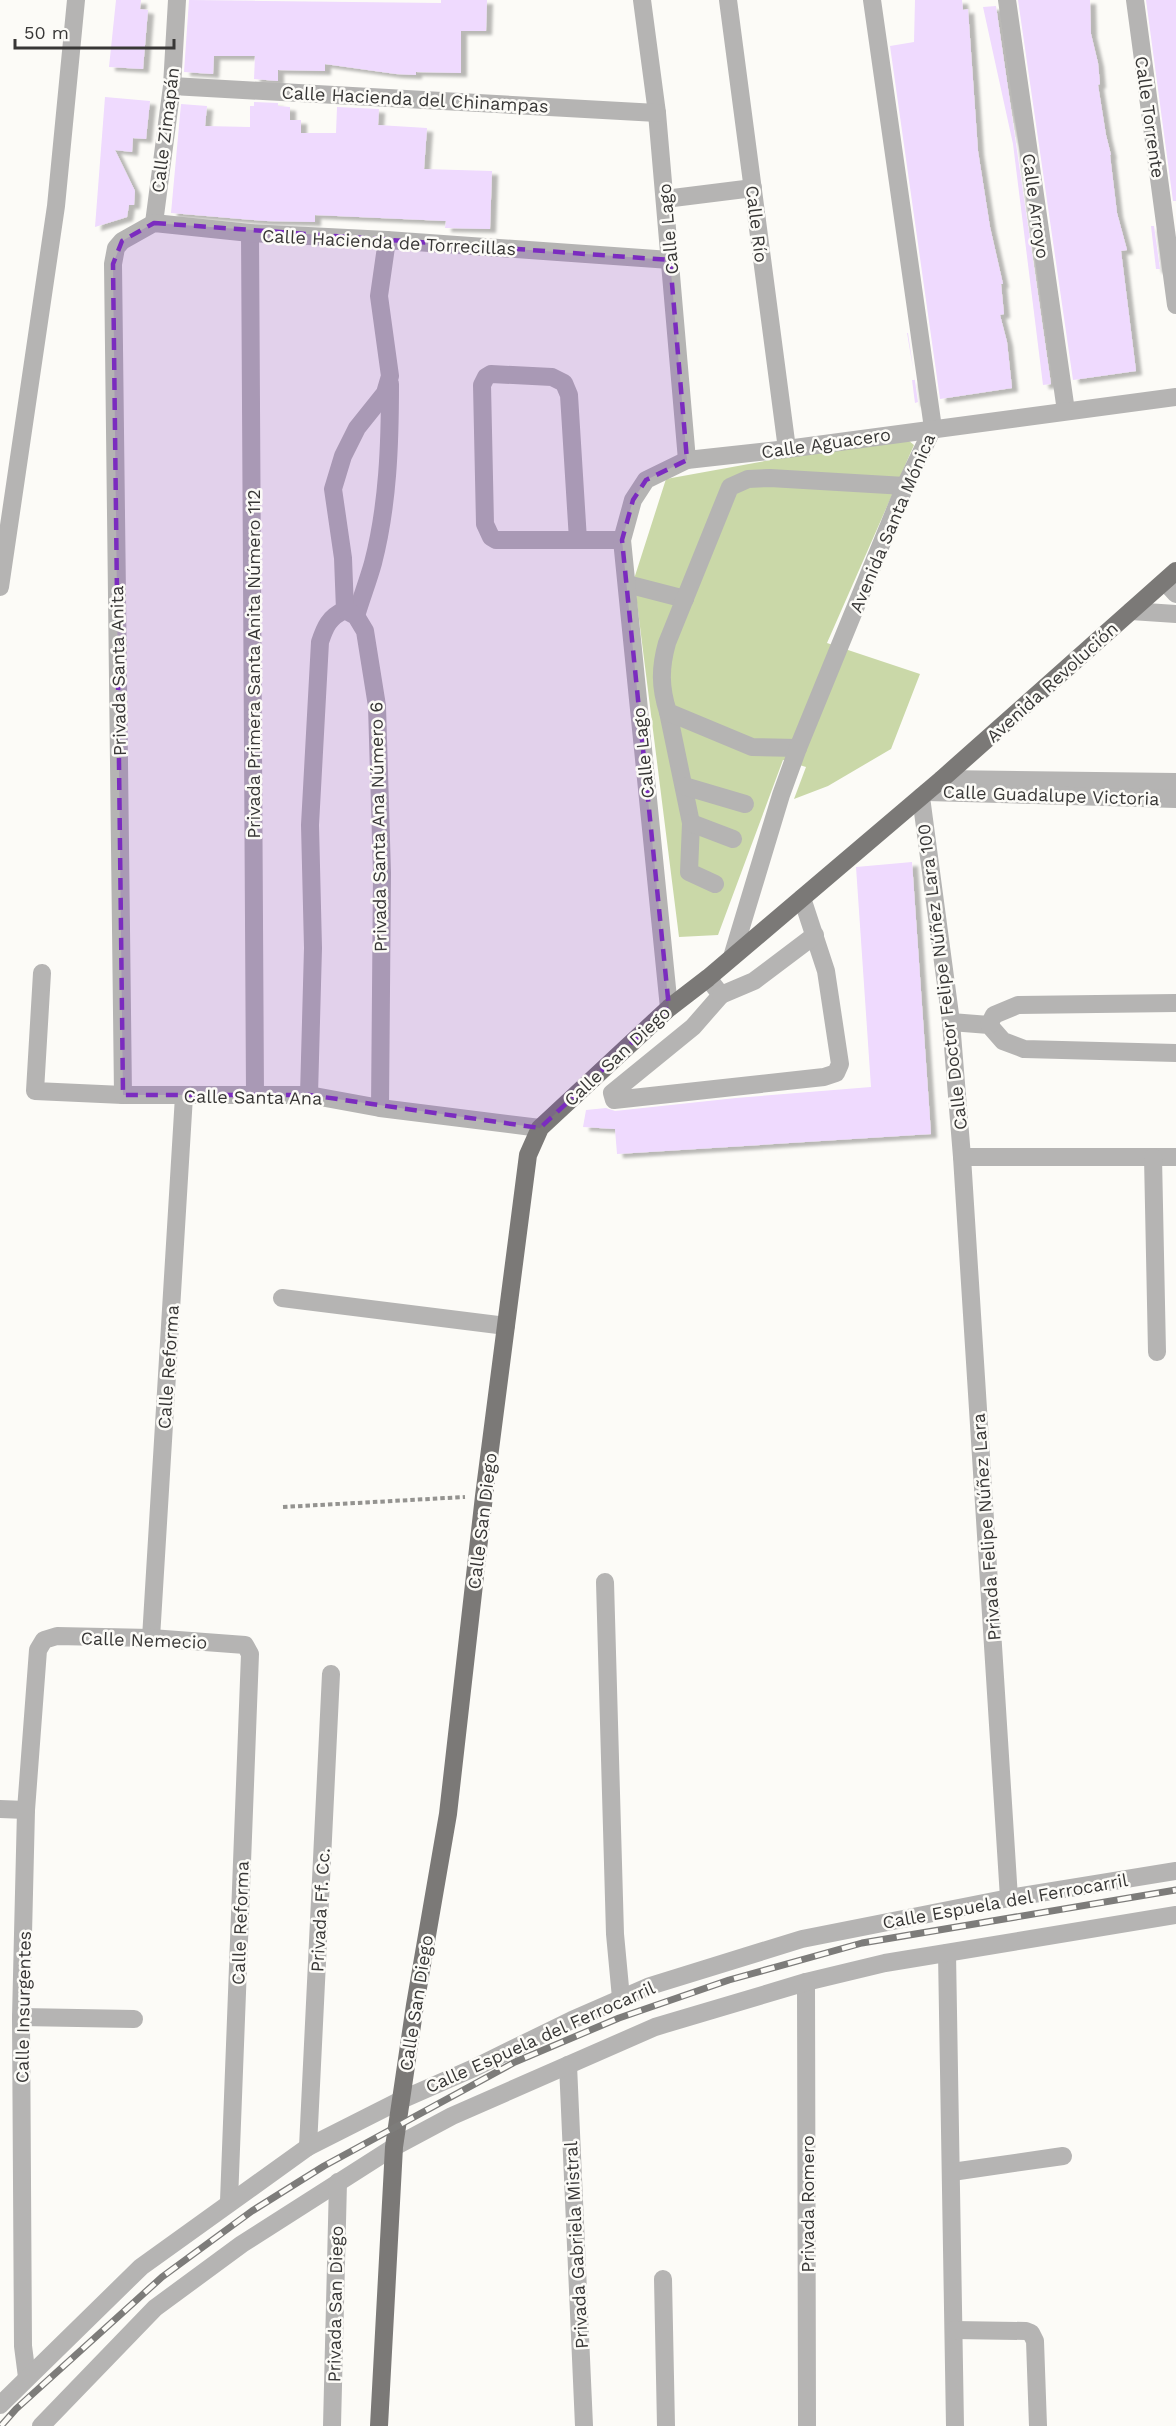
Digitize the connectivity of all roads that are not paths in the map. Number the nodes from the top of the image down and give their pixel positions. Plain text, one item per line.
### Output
1 (76, 0) edge
2 (177, 0) edge
3 (642, 0) edge
4 (728, 0) edge
5 (872, 0) edge
6 (1007, 0) edge
7 (1135, 0) edge
8 (172, 86) junction
9 (657, 113) junction
10 (753, 188) junction
11 (665, 199) junction
12 (154, 223) junction
13 (250, 233) junction
14 (387, 240) junction
15 (670, 260) junction
16 (1176, 305) edge
17 (387, 384) junction
18 (1176, 397) edge
19 (1066, 411) junction
20 (933, 428) junction
21 (786, 449) junction
22 (687, 460) junction
23 (905, 486) junction
24 (633, 500) joint
25 (578, 540) junction
26 (622, 540) junction
27 (1172, 582) edge
28 (627, 584) junction
29 (0, 587) edge
30 (685, 599) junction
31 (1131, 611) junction
32 (350, 613) junction
33 (1176, 614) edge
34 (668, 712) junction
35 (798, 748) junction
36 (942, 779) junction
37 (1176, 782) edge
38 (684, 786) junction
39 (924, 794) junction
40 (1176, 799) edge
41 (745, 804) dead end
42 (691, 823) junction
43 (733, 839) dead end
44 (715, 884) dead end
45 (802, 898) junction
46 (814, 935) junction
47 (732, 957) junction
48 (42, 973) dead end
49 (708, 978) junction
50 (721, 995) junction
51 (1176, 1003) edge
52 (669, 1008) junction
53 (951, 1022) junction
54 (989, 1025) junction
55 (1176, 1053) edge
56 (255, 1094) junction
57 (123, 1095) junction
58 (309, 1095) junction
59 (184, 1096) junction
60 (380, 1107) junction
61 (540, 1128) junction
62 (962, 1157) junction
63 (1153, 1157) junction
64 (1176, 1157) edge
65 (282, 1298) dead end
66 (506, 1326) junction
67 (1158, 1352) dead end
68 (605, 1582) dead end
69 (151, 1638) junction
70 (44, 1640) joint
71 (245, 1645) joint
72 (331, 1674) dead end
73 (0, 1809) edge
74 (26, 1810) junction
75 (1176, 1871) edge
76 (1010, 1898) junction
77 (1176, 1915) edge
78 (947, 1953) junction
79 (806, 1982) junction
80 (621, 1998) junction
81 (21, 2017) junction
82 (134, 2019) dead end
83 (568, 2065) junction
84 (401, 2100) junction
85 (308, 2147) junction
86 (394, 2147) junction
87 (1063, 2156) dead end
88 (952, 2172) junction
89 (338, 2182) junction
90 (229, 2202) junction
91 (663, 2279) dead end
92 (954, 2330) junction
93 (27, 2377) junction
94 (0, 2405) edge
95 (41, 2426) edge
96 (332, 2426) edge
97 (380, 2426) edge
98 (584, 2426) edge
99 (666, 2426) edge
100 (807, 2426) edge
101 (955, 2426) edge
102 (1038, 2426) edge

1 - 29 street
2 - 8 street, Calle Zimapán
3 - 9 street, Calle Lago
4 - 10 street, Calle Río
5 - 20 street, Avenida Santa Mónica
6 - 19 street, Calle Arroyo
7 - 16 street, Calle Torrente
8 - 9 street, Calle Hacienda del Chinampas
8 - 12 street, Calle Zimapán
9 - 11 street, Calle Lago
10 - 11 street
10 - 21 street, Calle Río
11 - 15 street, Calle Lago
12 - 13 street, Calle Hacienda de Torrecillas
12 - 57 street, Privada Santa Anita
13 - 14 street, Calle Hacienda de Torrecillas
13 - 56 street, Privada Primera Santa Anita Número 112
14 - 15 street, Calle Hacienda de Torrecillas
14 - 17 street
15 - 22 street, Calle Lago
17 - 32 street
17 - 32 street, Privada Santa Ana Número 6
18 - 19 street, Calle Aguacero
19 - 20 street, Calle Aguacero
20 - 21 street, Calle Aguacero
20 - 23 street, Avenida Santa Mónica
21 - 22 street, Calle Aguacero
22 - 24 street, Calle Aguacero
23 - 30 street
23 - 35 street, Avenida Santa Mónica
24 - 26 street, Calle Lago
25 - 25 street
25 - 26 street
26 - 28 street, Calle Lago
27 - 31 main road, Avenida Revolución
28 - 30 street
28 - 52 street, Calle Lago
30 - 34 street
31 - 33 street
31 - 36 main road, Avenida Revolución
32 - 58 street
32 - 60 street, Privada Santa Ana Número 6
34 - 35 street
34 - 38 street
35 - 47 street, Avenida Santa Mónica
36 - 37 street, Calle Guadalupe Victoria
36 - 39 main road, Avenida Revolución
38 - 41 street
38 - 42 street
39 - 40 street, Calle Guadalupe Victoria
39 - 45 main road, Calle San Diego
39 - 53 street, Calle Doctor Felipe Núñez Lara 100
42 - 43 street
42 - 44 street
45 - 46 street
45 - 47 main road, Calle San Diego
46 - 50 street
46 - 50 street
47 - 49 main road, Calle San Diego
48 - 57 street, Calle Santa Ana
49 - 50 street
49 - 52 main road, Calle San Diego
51 - 54 street
52 - 61 main road, Calle San Diego
53 - 54 street
53 - 62 street, Calle Doctor Felipe Núñez Lara 100
54 - 55 street
56 - 58 street, Calle Santa Ana
56 - 59 street, Calle Santa Ana
57 - 59 street, Calle Santa Ana
58 - 60 street, Calle Santa Ana
59 - 69 street, Calle Reforma
60 - 61 street, Calle Santa Ana
61 - 66 main road, Calle San Diego
62 - 63 street
62 - 76 street, Privada Felipe Núñez Lara
63 - 64 street
63 - 67 street
65 - 66 street
66 - 84 main road, Calle San Diego
68 - 80 street
69 - 70 street, Calle Nemecio
69 - 71 street, Calle Nemecio
70 - 74 street, Calle Insurgentes
71 - 90 street, Calle Reforma
72 - 85 street, Privada Ff. Cc.
73 - 74 street
74 - 81 street, Calle Insurgentes
75 - 76 street, Calle Espuela del Ferrocarril
76 - 80 street, Calle Espuela del Ferrocarril
77 - 78 street, Calle Espuela del Ferrocarril
78 - 79 street, Calle Espuela del Ferrocarril
78 - 88 street
79 - 83 street, Calle Espuela del Ferrocarril
79 - 100 street, Privada Romero
80 - 84 street, Calle Espuela del Ferrocarril
81 - 82 street
81 - 93 street, Calle Insurgentes
83 - 86 street, Calle Espuela del Ferrocarril
83 - 98 street, Privada Gabriela Mistral
84 - 85 street, Calle Espuela del Ferrocarril
84 - 86 main road, Calle San Diego
85 - 90 street, Calle Espuela del Ferrocarril
86 - 89 street, Calle Espuela del Ferrocarril
86 - 97 main road, Calle San Diego
87 - 88 street
88 - 92 street
89 - 95 street, Calle Espuela del Ferrocarril
89 - 96 street, Privada San Diego
90 - 93 street, Calle Espuela del Ferrocarril
91 - 99 street
92 - 101 street
92 - 102 street
93 - 94 street, Calle Espuela del Ferrocarril

